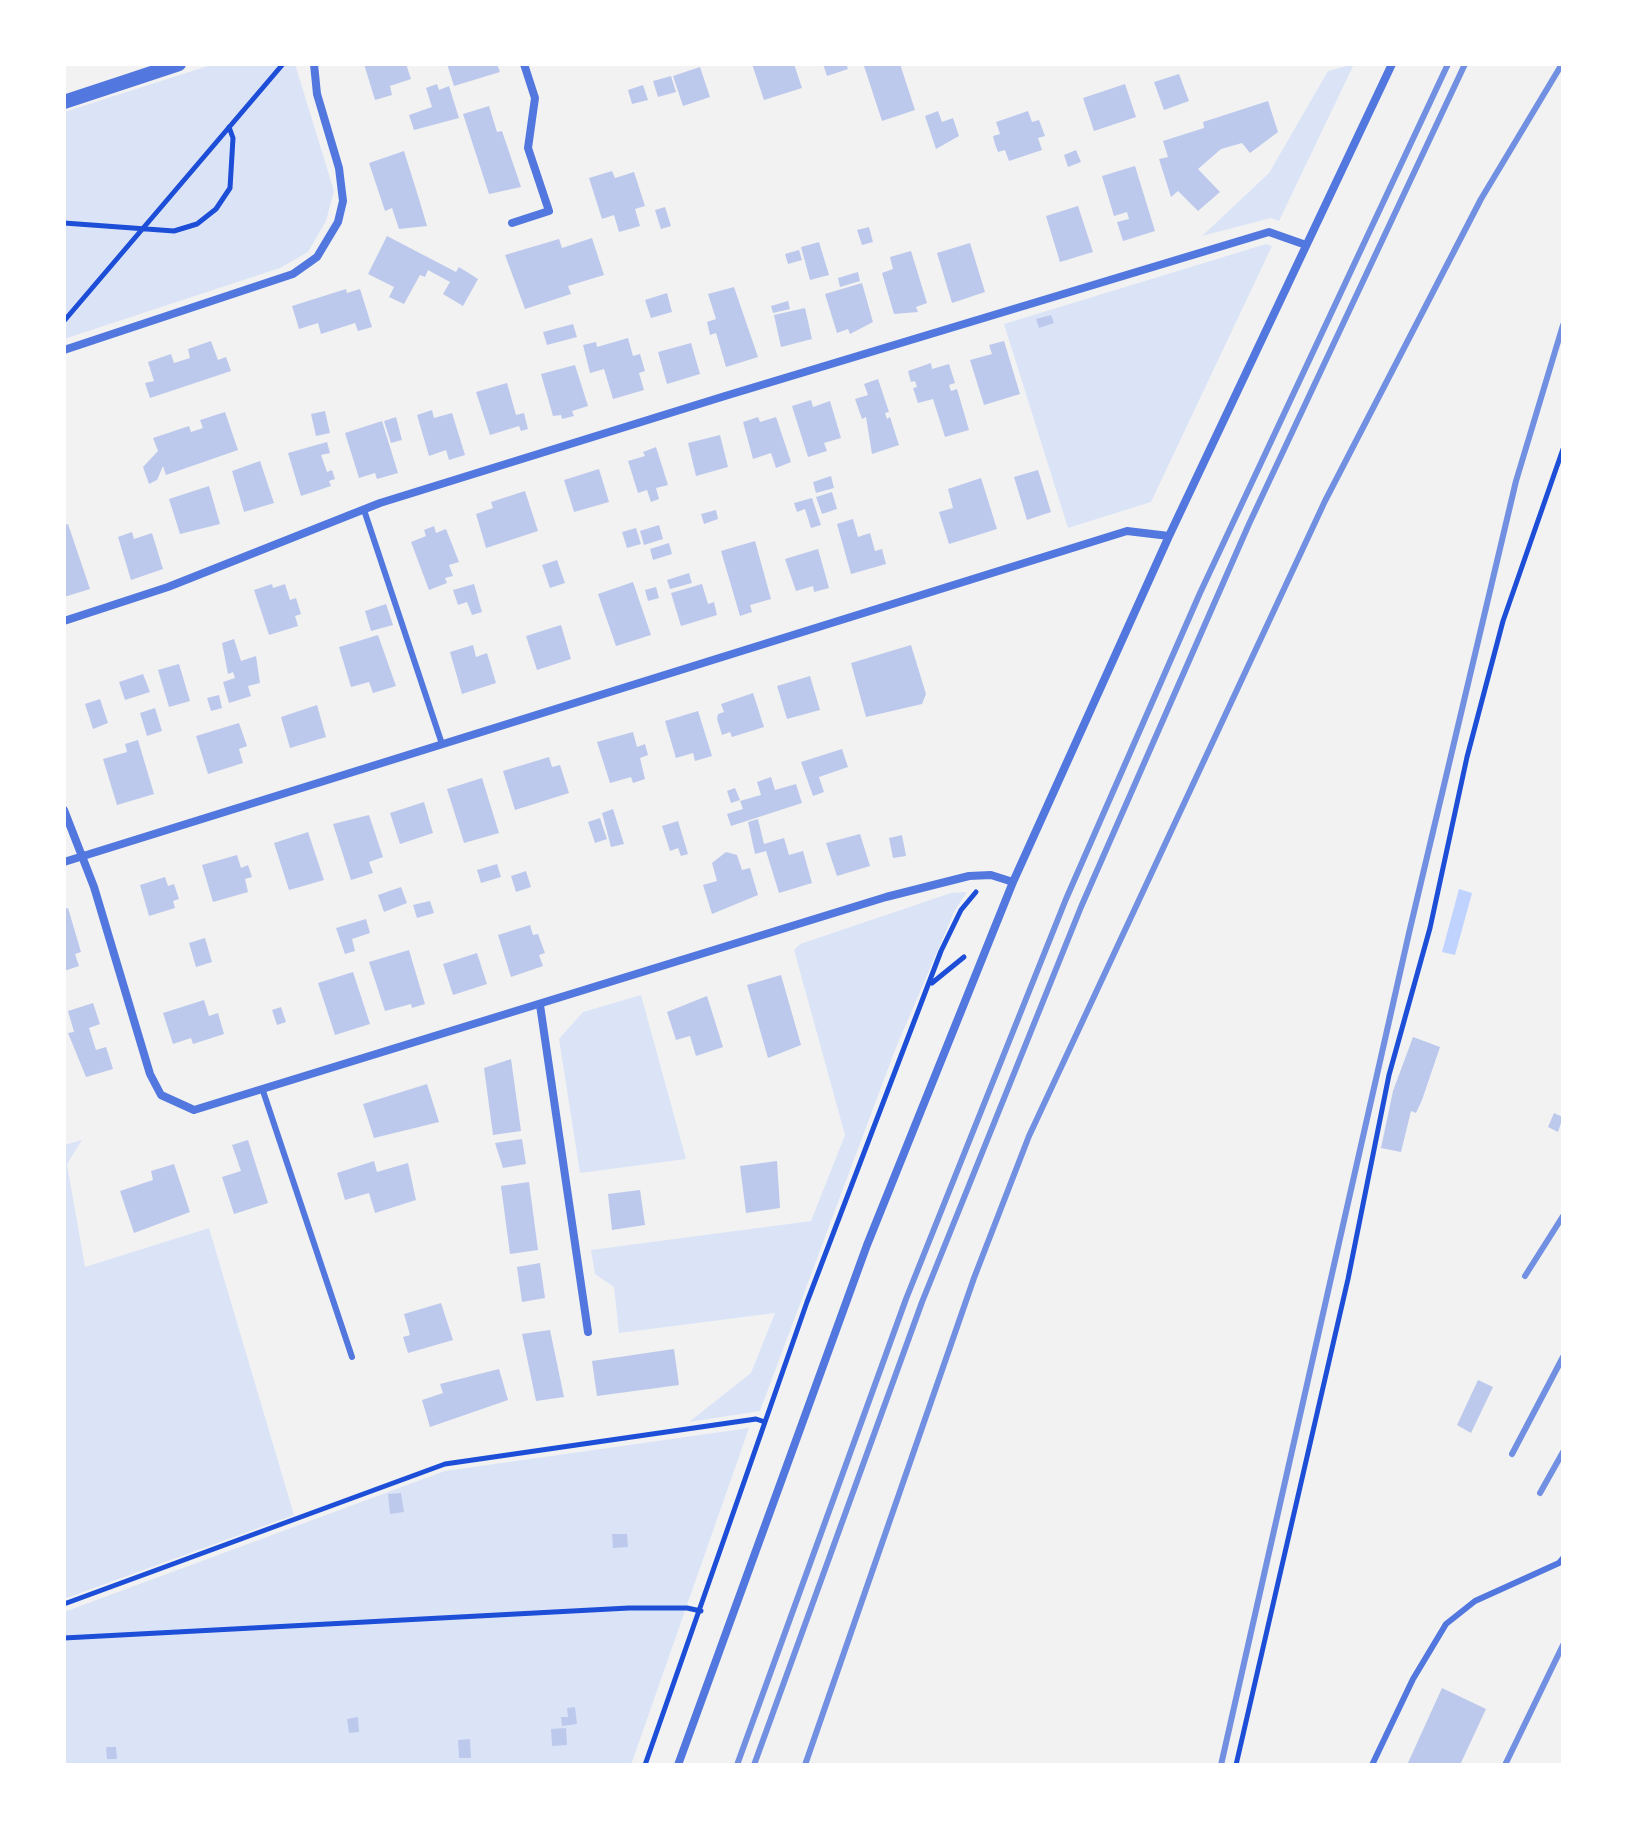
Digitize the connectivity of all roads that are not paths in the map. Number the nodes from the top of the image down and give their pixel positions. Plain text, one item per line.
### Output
1 (179, 64) edge
2 (314, 64) edge
3 (524, 64) edge
4 (1392, 64) edge
5 (64, 102) edge
6 (512, 223) dead end
7 (1306, 245) junction
8 (64, 350) edge
9 (364, 510) junction
10 (1169, 536) junction
11 (64, 621) edge
12 (442, 744) junction
13 (64, 810) edge
14 (80, 857) junction
15 (64, 862) edge
16 (1013, 882) junction
17 (540, 1005) junction
18 (263, 1091) junction
19 (588, 1332) dead end
20 (352, 1357) dead end
21 (1563, 1558) edge
22 (678, 1765) edge
23 (1372, 1765) edge

1 - 5 street
2 - 8 street
3 - 6 street
4 - 7 street
7 - 9 street
7 - 10 street
9 - 11 street
9 - 12 lane
10 - 12 street
10 - 16 street
12 - 14 street
13 - 14 street
14 - 15 street
14 - 18 street
16 - 17 street
16 - 22 street
17 - 18 street
17 - 19 street
18 - 20 lane
21 - 23 lane

